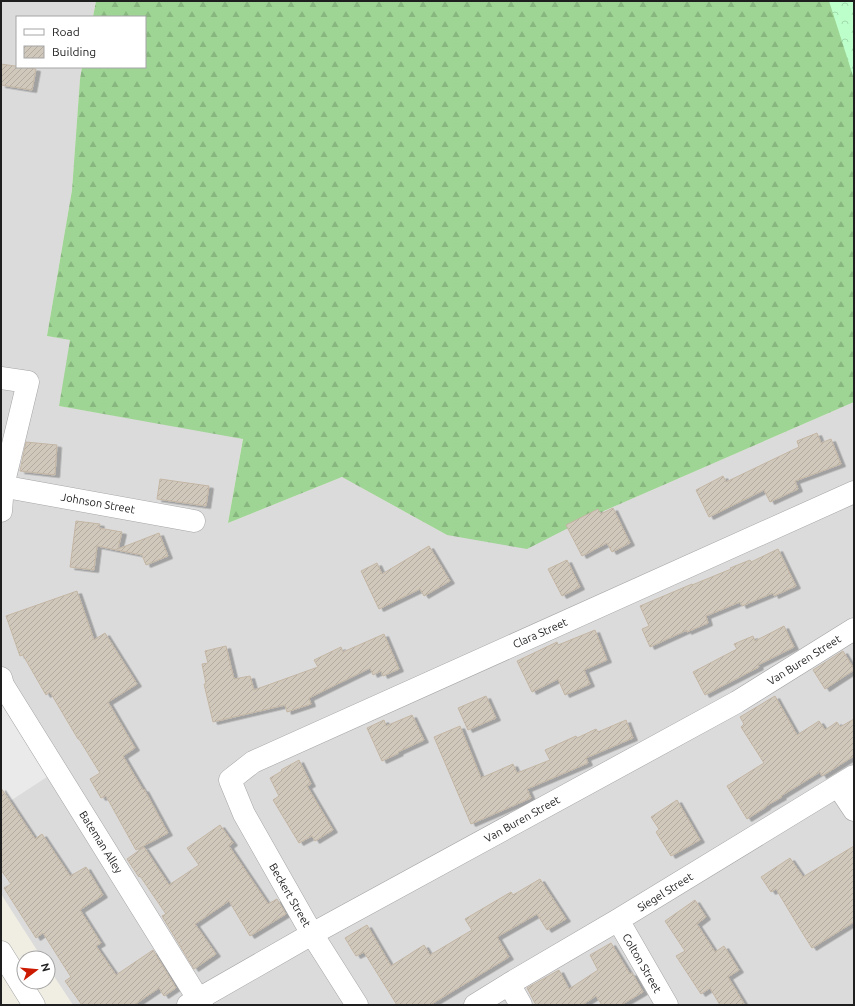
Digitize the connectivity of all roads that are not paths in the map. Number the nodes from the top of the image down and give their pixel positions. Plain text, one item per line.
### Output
1 (1, 378) edge
2 (2, 486) edge
3 (854, 492) edge
4 (1, 511) edge
5 (194, 521) dead end
6 (854, 629) edge
7 (1, 678) edge
8 (230, 780) joint
9 (846, 781) edge
10 (854, 810) edge
11 (618, 920) junction
12 (312, 934) junction
13 (1, 952) edge
14 (508, 984) junction
15 (196, 1003) edge
16 (34, 1005) edge
17 (356, 1005) edge
18 (474, 1005) edge
19 (521, 1005) edge
20 (667, 1005) edge

1 - 2 street
2 - 4 street
2 - 5 street, Johnson Street
3 - 8 street, Clara Street
6 - 12 street, Van Buren Street
7 - 15 street, Bateman Alley
8 - 12 street, Beckert Street
9 - 10 street
9 - 11 street, Siegel Street
11 - 14 street, Siegel Street
11 - 20 street, Colton Street
12 - 15 street, Van Buren Street
12 - 17 street, Beckert Street
13 - 16 street
14 - 18 street, Siegel Street
14 - 19 street

